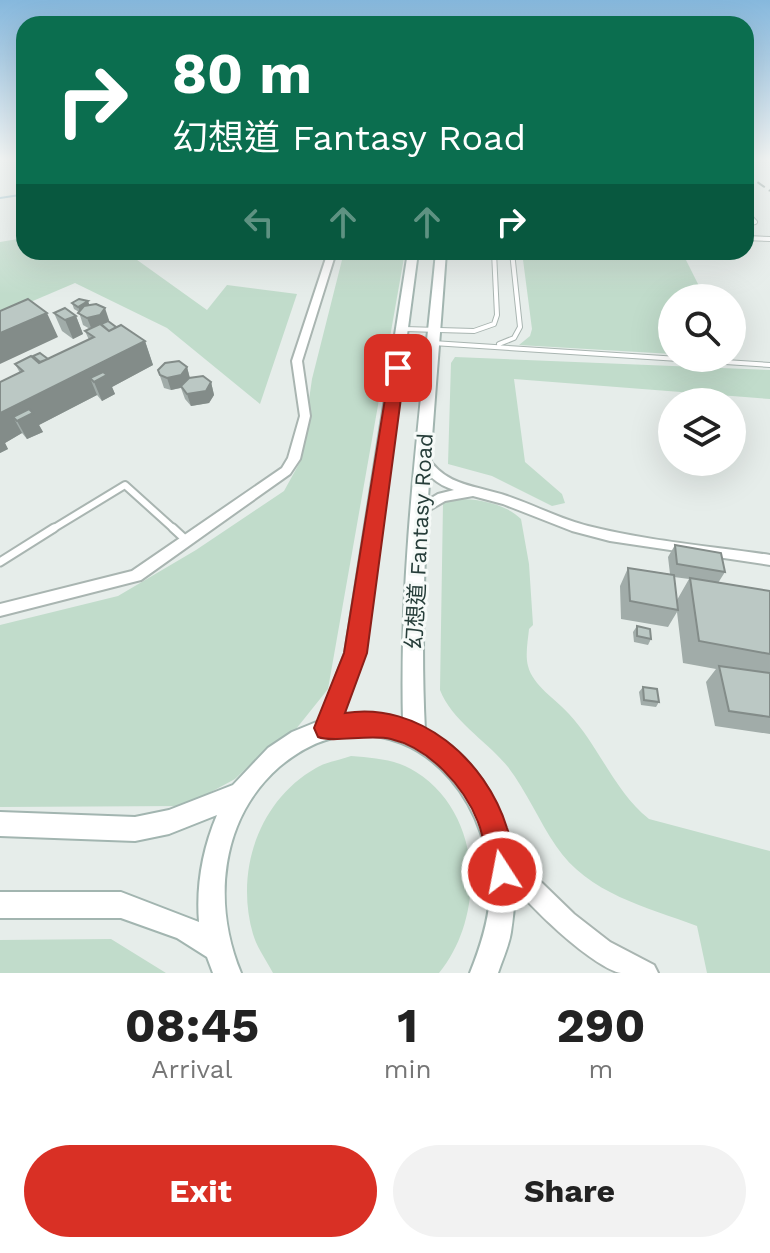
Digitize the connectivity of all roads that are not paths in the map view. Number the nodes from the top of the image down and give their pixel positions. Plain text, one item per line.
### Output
1 (329, 260) edge
2 (412, 260) edge
3 (440, 260) edge
4 (494, 260) edge
5 (513, 260) edge
6 (403, 335) junction
7 (434, 336) junction
8 (489, 346) junction
9 (770, 365) edge
10 (421, 454) junction
11 (473, 491) junction
12 (416, 512) junction
13 (187, 541) junction
14 (770, 560) edge
15 (0, 562) edge
16 (0, 610) edge
17 (327, 728) junction
18 (414, 735) junction
19 (240, 794) junction
20 (0, 824) edge
21 (501, 852) junction
22 (0, 905) edge
23 (222, 961) edge
24 (489, 972) edge
25 (646, 973) edge

1 - 13 street
2 - 6 main road, 幻想道 Fantasy Road
3 - 7 main road, 幻想道 Fantasy Road
4 - 7 lane
5 - 8 lane
6 - 7 lane
6 - 7 lane
6 - 17 main road, 幻想道 Fantasy Road
7 - 8 lane
7 - 10 main road, 幻想道 Fantasy Road
8 - 9 lane
10 - 11 street
10 - 12 main road, 幻想道 Fantasy Road
11 - 12 street
11 - 14 street
12 - 18 main road, 幻想道 Fantasy Road
13 - 15 lane
13 - 16 street
17 - 18 main road
17 - 19 main road
18 - 21 main road
19 - 20 main road
19 - 23 main road
21 - 24 main road
21 - 25 street
22 - 23 main road

